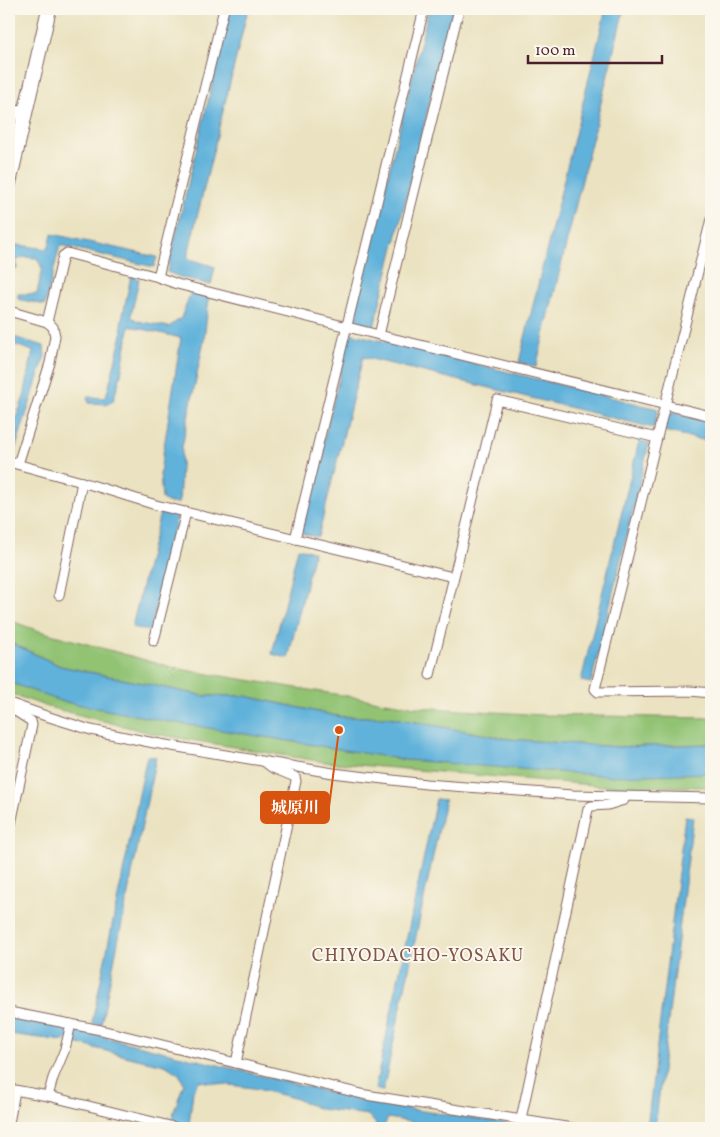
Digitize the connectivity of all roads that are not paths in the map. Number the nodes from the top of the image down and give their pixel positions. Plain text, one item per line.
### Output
1 (49, 9) edge
2 (224, 9) edge
3 (424, 9) edge
4 (458, 9) edge
5 (9, 111) edge
6 (25, 113) junction
7 (9, 182) edge
8 (711, 219) edge
9 (158, 277) junction
10 (9, 311) edge
11 (47, 322) junction
12 (347, 326) junction
13 (379, 334) junction
14 (665, 404) junction
15 (711, 416) edge
16 (657, 438) junction
17 (14, 463) edge
18 (82, 482) junction
19 (186, 512) junction
20 (295, 539) junction
21 (453, 577) junction
22 (59, 595) dead end
23 (154, 641) dead end
24 (430, 675) dead end
25 (711, 693) edge
26 (9, 703) edge
27 (9, 707) edge
28 (264, 761) junction
29 (634, 797) junction
30 (711, 798) edge
31 (9, 833) edge
32 (9, 1012) edge
33 (69, 1031) junction
34 (236, 1063) junction
35 (12, 1090) edge
36 (48, 1096) junction
37 (136, 1118) junction
38 (9, 1124) edge
39 (520, 1124) edge
40 (133, 1128) edge
41 (175, 1128) edge
42 (572, 1128) edge

1 - 6 main road
2 - 9 street
3 - 12 street
4 - 13 street
5 - 6 street
6 - 7 main road
8 - 14 street
9 - 11 street
9 - 12 street
10 - 11 street
11 - 17 street
12 - 13 street
12 - 20 street
13 - 14 street
14 - 15 street
14 - 16 street
16 - 21 street
16 - 25 street
17 - 18 street
18 - 19 street
18 - 22 street
19 - 20 street
19 - 23 street
20 - 21 street
21 - 24 street
26 - 28 street
27 - 31 street
28 - 29 street
28 - 34 street
29 - 30 street
29 - 39 street
32 - 33 street
33 - 34 street
33 - 36 street
34 - 39 street
35 - 36 street
35 - 38 street
36 - 37 street
37 - 40 street
37 - 41 street
39 - 42 street

